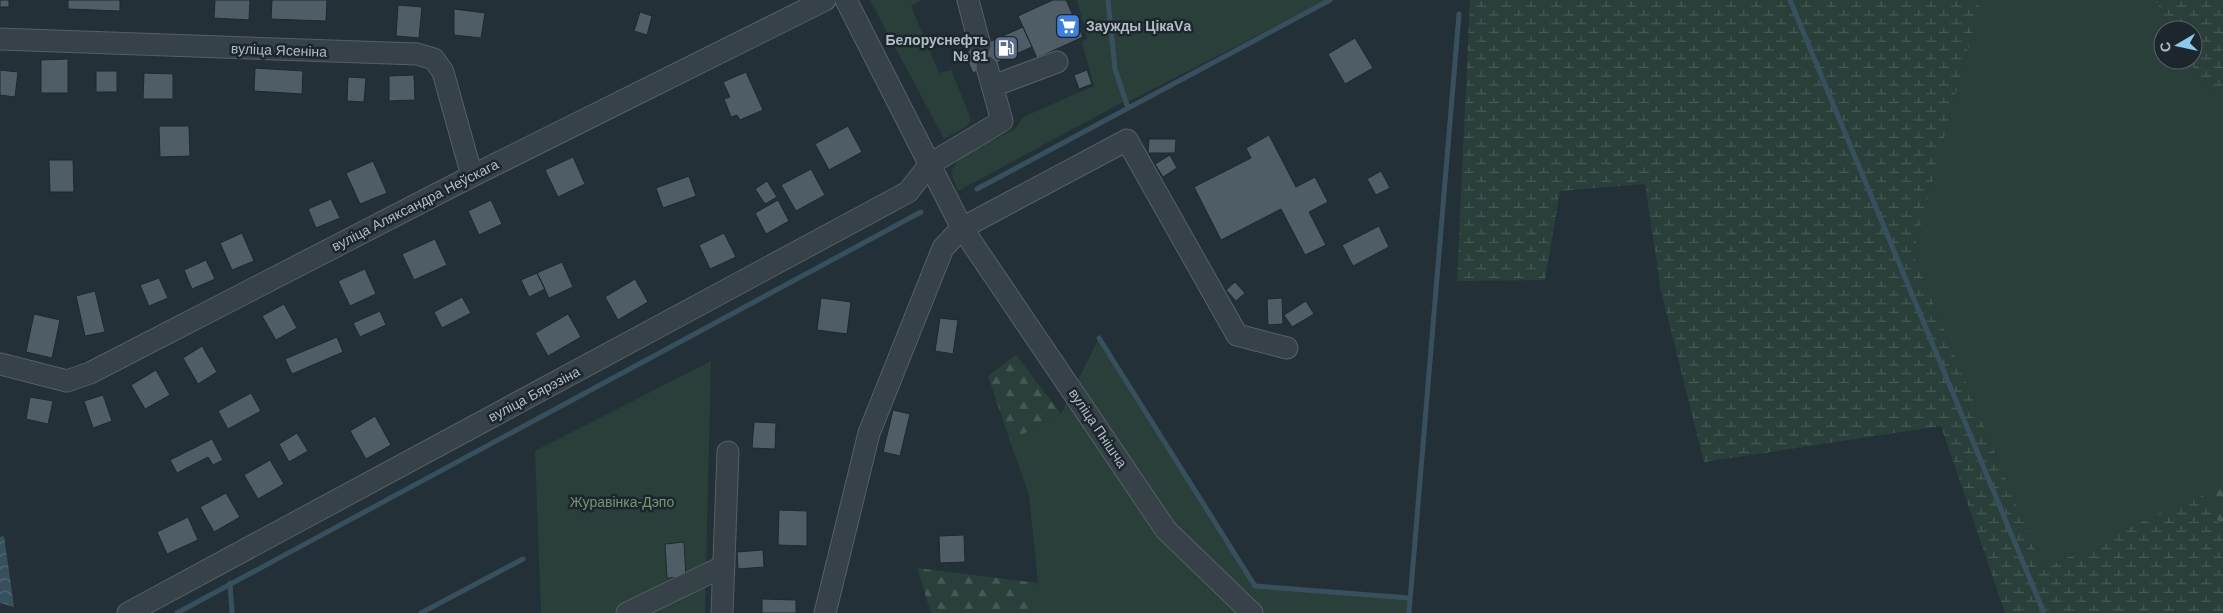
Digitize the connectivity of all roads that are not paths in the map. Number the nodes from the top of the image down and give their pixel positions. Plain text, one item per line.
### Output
1 (825, 0) edge
2 (846, 0) edge
3 (968, 0) edge
4 (0, 40) edge
5 (980, 46) dead end
6 (1057, 62) dead end
7 (930, 164) junction
8 (472, 176) junction
9 (962, 228) junction
10 (1288, 348) dead end
11 (0, 364) edge
12 (728, 452) dead end
13 (724, 566) junction
14 (128, 613) edge
15 (627, 613) edge
16 (722, 613) edge
17 (825, 613) edge
18 (1252, 613) edge

1 - 8 street, вуліца Аляксандра Неўскага
2 - 7 street, вуліца Пнішча
3 - 5 street
4 - 8 street, вуліца Ясеніна
6 - 7 street
7 - 9 street, вуліца Пнішча
7 - 14 street, вуліца Бярэзіна
8 - 11 street, вуліца Аляксандра Неўскага
9 - 10 street
9 - 17 street
9 - 18 street, вуліца Пнішча
12 - 13 street
13 - 15 street
13 - 16 street

